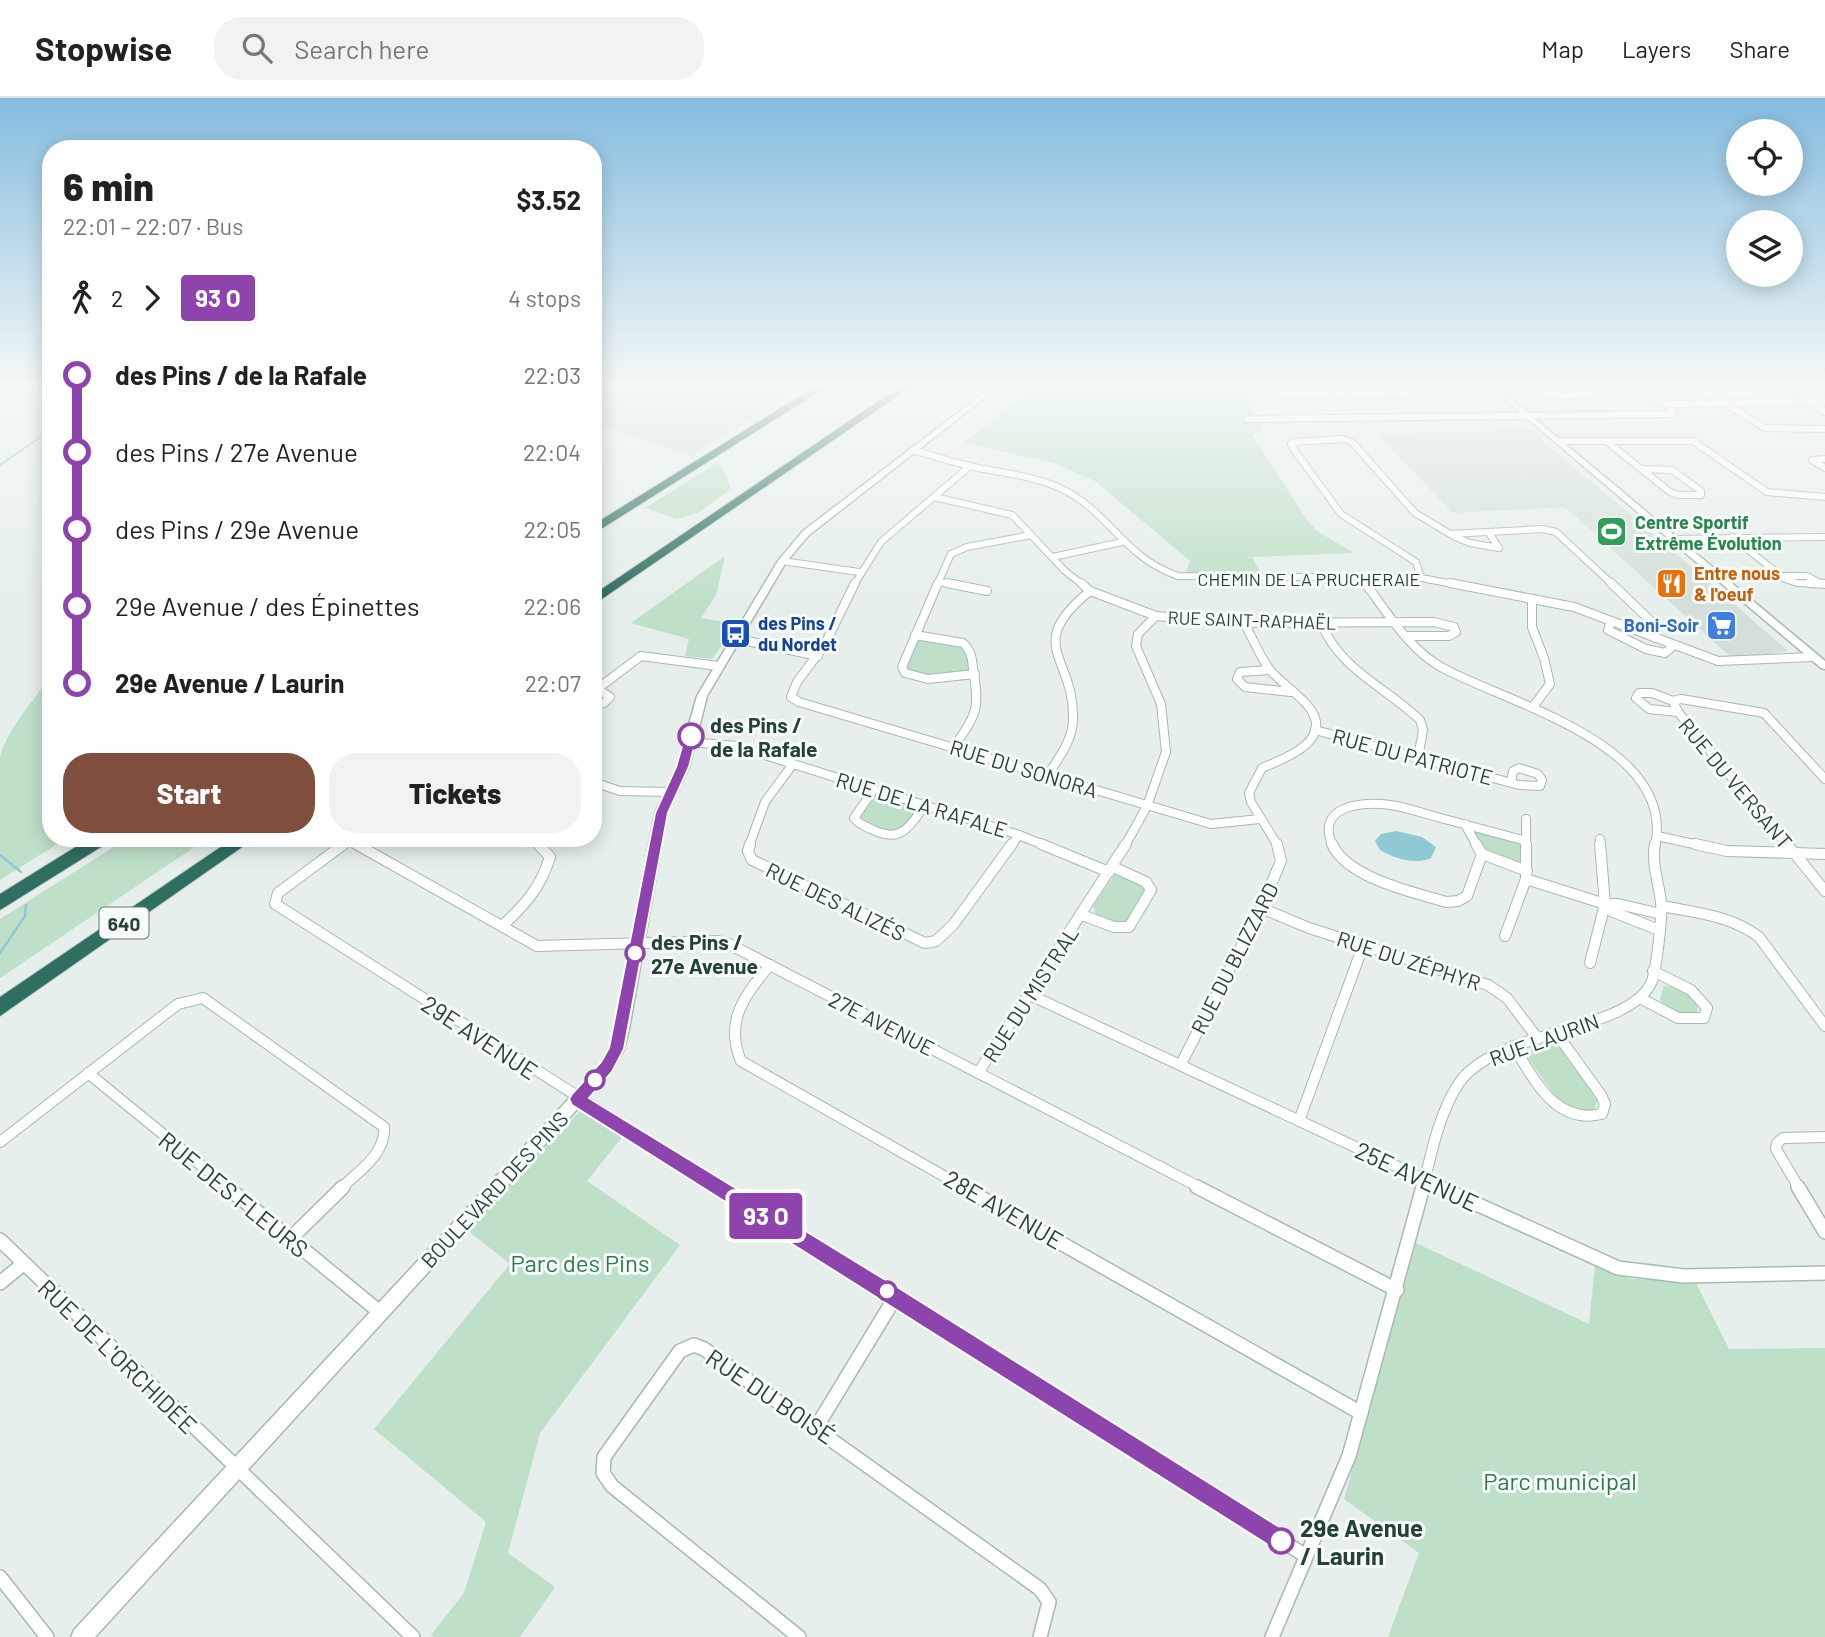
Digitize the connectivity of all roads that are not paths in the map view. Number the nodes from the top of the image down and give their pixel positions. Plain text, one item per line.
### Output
1 (708, 458) edge
2 (802, 458) edge
3 (903, 458) edge
4 (941, 458) edge
5 (1300, 458) edge
6 (1366, 458) edge
7 (1578, 458) edge
8 (1628, 458) edge
9 (1717, 458) edge
10 (1825, 459) edge
11 (970, 466) junction
12 (1825, 468) edge
13 (1642, 469) junction
14 (934, 497) junction
15 (1825, 497) edge
16 (602, 524) edge
17 (1489, 533) junction
18 (1450, 534) junction
19 (1031, 535) junction
20 (1732, 537) junction
21 (1825, 537) edge
22 (1673, 539) junction
23 (1122, 542) junction
24 (1053, 557) junction
25 (782, 561) junction
26 (859, 572) junction
27 (1362, 578) junction
28 (1421, 579) junction
29 (939, 582) junction
30 (1822, 583) edge
31 (987, 591) dead end
32 (1090, 591) junction
33 (602, 595) edge
34 (1532, 599) junction
35 (1156, 616) junction
36 (1611, 621) junction
37 (1244, 623) junction
38 (1321, 623) junction
39 (1398, 623) junction
40 (915, 635) junction
41 (1407, 636) junction
42 (1655, 638) junction
43 (738, 639) junction
44 (1673, 646) junction
45 (818, 656) junction
46 (1813, 657) junction
47 (718, 666) junction
48 (1825, 666) edge
49 (1270, 670) junction
50 (975, 674) junction
51 (602, 685) edge
52 (1291, 692) junction
53 (602, 693) edge
54 (1673, 701) junction
55 (602, 703) edge
56 (1533, 707) junction
57 (1678, 712) junction
58 (1315, 730) junction
59 (690, 742) junction
60 (954, 747) junction
61 (1418, 758) junction
62 (793, 764) junction
63 (1048, 775) junction
64 (1825, 779) edge
65 (1511, 782) dead end
66 (602, 786) edge
67 (874, 789) junction
68 (670, 792) junction
69 (925, 805) junction
70 (1147, 806) junction
71 (1260, 819) junction
72 (1526, 819) dead end
73 (1465, 824) junction
74 (1019, 835) junction
75 (1657, 836) junction
76 (1600, 839) dead end
77 (1526, 841) junction
78 (89, 847) edge
79 (234, 847) edge
80 (339, 847) edge
81 (364, 847) edge
82 (542, 847) edge
83 (1482, 854) junction
84 (1795, 854) junction
85 (1825, 854) edge
86 (1111, 869) junction
87 (1527, 875) junction
88 (1825, 891) edge
89 (0, 903) edge
90 (1605, 904) junction
91 (1261, 908) junction
92 (1661, 910) junction
93 (1082, 915) junction
94 (502, 926) junction
95 (1659, 930) junction
96 (1505, 936) dead end
97 (636, 944) junction
98 (1363, 946) junction
99 (1590, 963) dead end
100 (770, 965) junction
101 (1653, 971) junction
102 (1028, 994) junction
103 (1640, 998) junction
104 (0, 1008) edge
105 (1825, 1027) edge
106 (1557, 1034) junction
107 (1538, 1039) junction
108 (1513, 1046) junction
109 (1181, 1064) junction
110 (88, 1073) junction
111 (978, 1073) junction
112 (578, 1099) junction
113 (1299, 1121) junction
114 (1825, 1137) edge
115 (0, 1142) edge
116 (1425, 1179) junction
117 (1825, 1232) edge
118 (0, 1240) edge
119 (289, 1240) junction
120 (23, 1264) junction
121 (1825, 1273) edge
122 (0, 1283) edge
123 (1397, 1290) junction
124 (896, 1296) junction
125 (381, 1312) junction
126 (1361, 1413) junction
127 (817, 1426) junction
128 (237, 1470) junction
129 (1306, 1556) junction
130 (0, 1577) edge
131 (47, 1637) edge
132 (81, 1637) edge
133 (413, 1637) edge
134 (799, 1637) edge
135 (1040, 1637) edge
136 (1272, 1637) edge

1 - 16 highway
2 - 33 highway
3 - 25 street, BOULEVARD DES PINS
4 - 11 street, CHEMIN DE LA PRUCHERAIE
5 - 28 street
6 - 18 street
7 - 22 street
8 - 13 street
9 - 15 street
10 - 12 street
11 - 14 street
11 - 23 street, CHEMIN DE LA PRUCHERAIE
13 - 13 street
14 - 19 street, RUE SAINT-RAPHAËL
14 - 26 street
17 - 18 street
17 - 18 street
17 - 42 street
19 - 24 street, RUE SAINT-RAPHAËL
19 - 29 street
20 - 21 street
20 - 22 street
20 - 30 street
22 - 46 street
23 - 24 street
23 - 27 street, CHEMIN DE LA PRUCHERAIE
24 - 32 street, RUE SAINT-RAPHAËL
25 - 26 street
25 - 43 street, BOULEVARD DES PINS
26 - 45 street
27 - 28 street, CHEMIN DE LA PRUCHERAIE
27 - 39 street
28 - 34 street, CHEMIN DE LA PRUCHERAIE
29 - 31 street
29 - 40 street
32 - 35 street, RUE SAINT-RAPHAËL
32 - 63 street
34 - 36 street, CHEMIN DE LA PRUCHERAIE
34 - 56 street
35 - 37 street, RUE SAINT-RAPHAËL
35 - 70 street, RUE DU MISTRAL
36 - 42 street, CHEMIN DE LA PRUCHERAIE
36 - 44 street
37 - 38 street, RUE SAINT-RAPHAËL
37 - 49 street
38 - 39 street, RUE SAINT-RAPHAËL
38 - 61 street
39 - 41 street
39 - 41 street, RUE SAINT-RAPHAËL
40 - 50 street
40 - 50 street
41 - 56 street
42 - 44 street, CHEMIN DE LA PRUCHERAIE
43 - 45 street
43 - 47 street, BOULEVARD DES PINS
44 - 46 street, CHEMIN DE LA PRUCHERAIE
45 - 60 street, RUE DU SONORA
46 - 48 street
47 - 51 street
47 - 59 street, BOULEVARD DES PINS
49 - 52 street
49 - 52 street
50 - 60 street
52 - 58 street
53 - 55 street
54 - 57 street, RUE DU VERSANT
54 - 57 street, RUE DU VERSANT
54 - 64 street, RUE DU VERSANT
56 - 75 street
57 - 84 street, RUE DU VERSANT
58 - 61 street, RUE DU PATRIOTE
58 - 71 street, RUE DU BLIZZARD
59 - 62 street, RUE DE LA RAFALE
59 - 68 street, BOULEVARD DES PINS
60 - 63 street, RUE DU SONORA
61 - 65 street, RUE DU PATRIOTE
62 - 67 street, RUE DE LA RAFALE
62 - 74 street, RUE DES ALIZÉS
63 - 70 street, RUE DU SONORA
66 - 68 street
67 - 69 street, RUE DE LA RAFALE
67 - 69 street
68 - 97 street, BOULEVARD DES PINS
69 - 74 street, RUE DE LA RAFALE
70 - 71 street, RUE DU SONORA
70 - 86 street, RUE DU MISTRAL
71 - 91 street, RUE DU BLIZZARD
72 - 77 street
73 - 77 street
73 - 83 street
73 - 83 street
74 - 86 street, RUE DE LA RAFALE
75 - 84 street
75 - 92 street
76 - 90 street
77 - 87 street
78 - 89 highway
79 - 104 highway, 640
80 - 112 street, 29E AVENUE
81 - 94 street, 27E AVENUE
82 - 94 street
83 - 87 street
84 - 85 street
84 - 88 street, RUE DU VERSANT
86 - 93 street, RUE DU MISTRAL
86 - 93 street, RUE DU MISTRAL
87 - 90 street
87 - 96 street
90 - 92 street
90 - 95 street
90 - 99 street
91 - 98 street, RUE DU ZÉPHYR
91 - 109 street, RUE DU BLIZZARD
92 - 95 street
92 - 105 street
93 - 102 street, RUE DU MISTRAL
94 - 97 street, 27E AVENUE
95 - 101 street
97 - 100 street, 27E AVENUE
97 - 112 street, BOULEVARD DES PINS
98 - 107 street, RUE DU ZÉPHYR
98 - 113 street
100 - 111 street, 27E AVENUE
100 - 126 street, 28E AVENUE
101 - 103 street
101 - 103 street
102 - 109 street, 25E AVENUE
102 - 111 street, RUE DU MISTRAL
103 - 106 street, RUE LAURIN
106 - 107 street, RUE LAURIN
106 - 108 street
107 - 108 street, RUE LAURIN
108 - 116 street, RUE LAURIN
109 - 113 street, 25E AVENUE
110 - 115 street
110 - 119 street, RUE DES FLEURS
110 - 119 street
111 - 123 street, 27E AVENUE
112 - 124 street, 29E AVENUE
112 - 125 street, BOULEVARD DES PINS
113 - 116 street, 25E AVENUE
114 - 117 street
116 - 121 street, 25E AVENUE
116 - 123 street, RUE LAURIN
118 - 120 street, RUE DE L'ORCHIDÉE
119 - 125 street, RUE DES FLEURS
120 - 122 street
120 - 128 street, RUE DE L'ORCHIDÉE
123 - 126 street, RUE LAURIN
124 - 127 street
124 - 129 street, 29E AVENUE
125 - 128 street, BOULEVARD DES PINS
126 - 129 street, RUE LAURIN
127 - 134 street, RUE DU BOISÉ
127 - 135 street, RUE DU BOISÉ
128 - 132 street, BOULEVARD DES PINS
128 - 133 street, RUE DE L'ORCHIDÉE
129 - 136 street, RUE LAURIN
130 - 131 street

